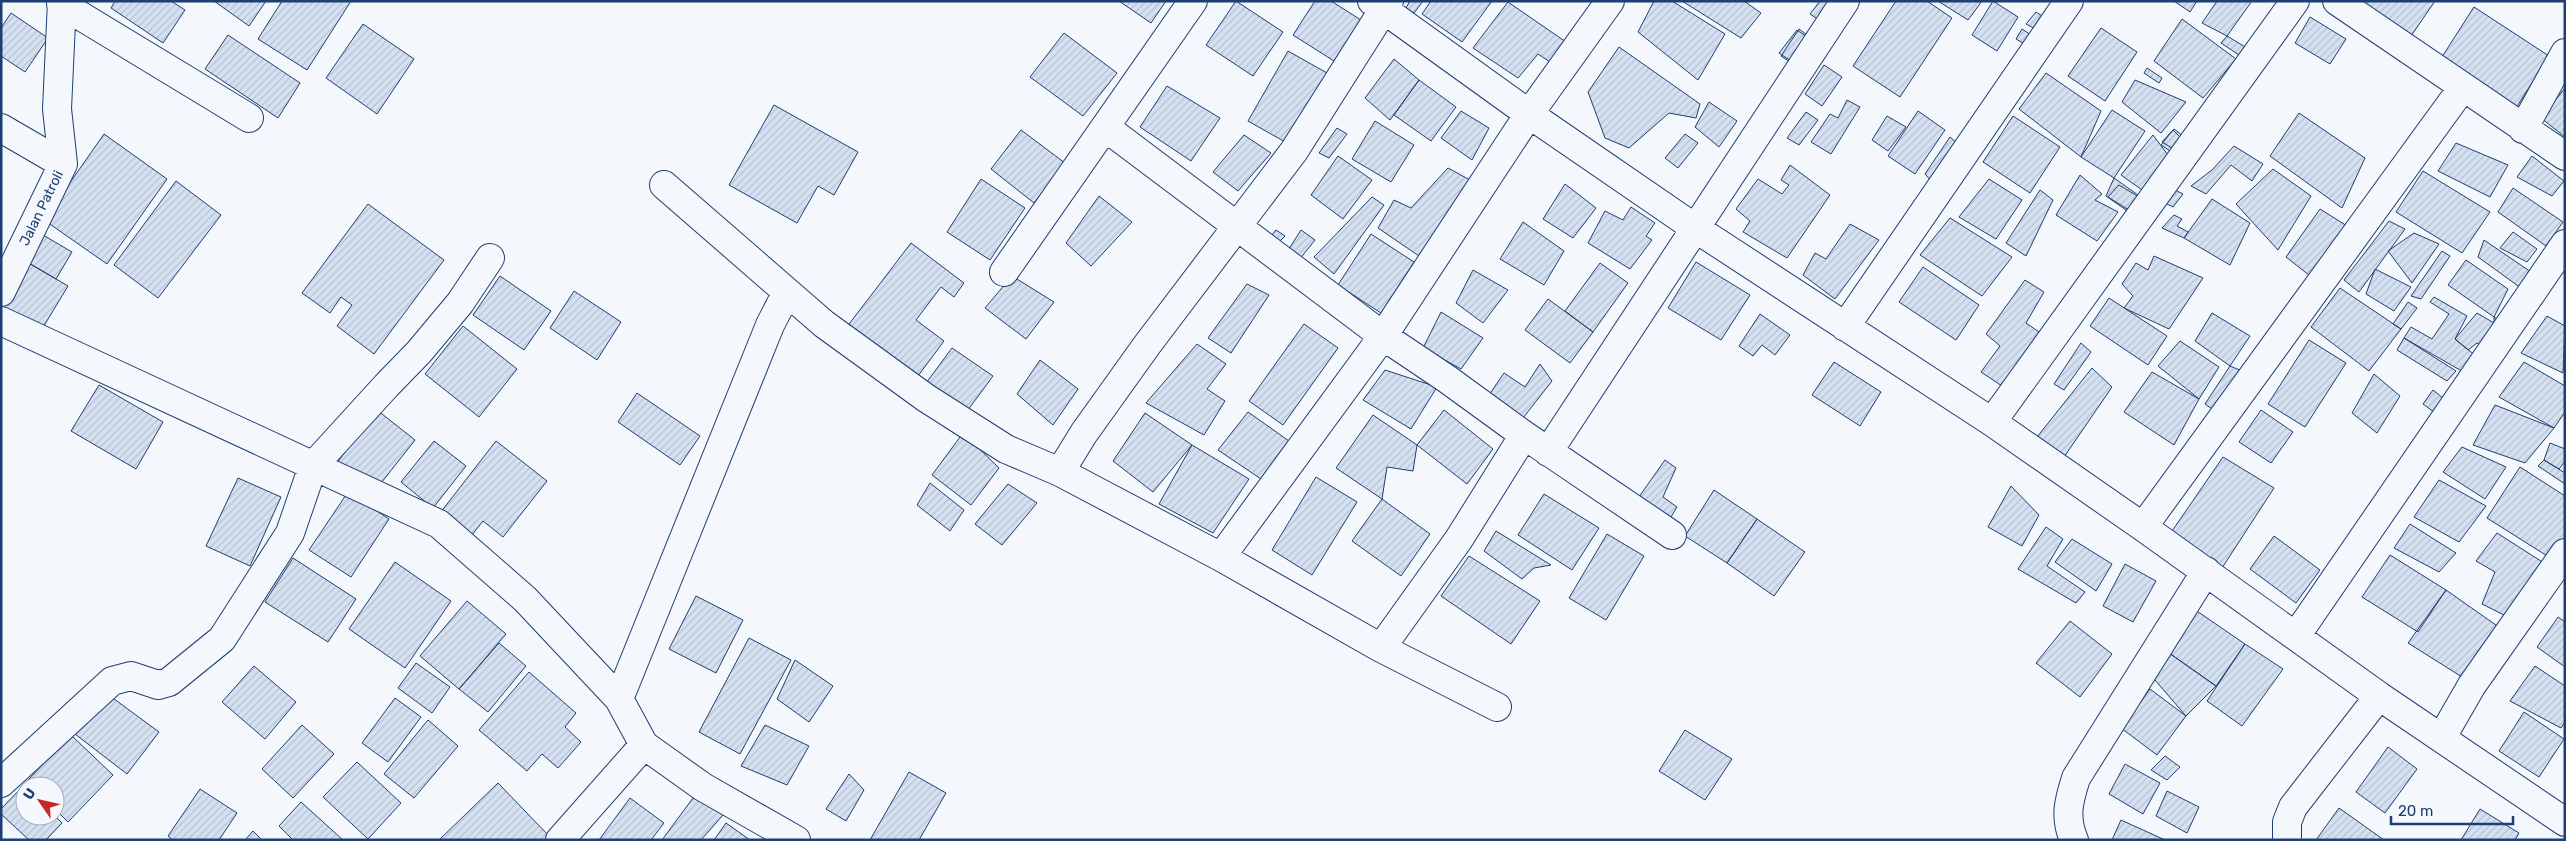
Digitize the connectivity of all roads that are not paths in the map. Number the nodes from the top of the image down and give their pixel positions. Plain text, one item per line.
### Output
1 (1193, 1) edge
2 (1610, 1) edge
3 (1845, 1) edge
4 (2069, 1) edge
5 (2296, 1) edge
6 (2337, 1) edge
7 (61, 3) edge
8 (1381, 4) edge
9 (2565, 53) edge
10 (2463, 87) junction
11 (1529, 114) junction
12 (249, 118) dead end
13 (1105, 127) junction
14 (1, 128) edge
15 (2523, 129) junction
16 (2565, 156) edge
17 (63, 164) junction
18 (664, 186) dead end
19 (1236, 224) junction
20 (1695, 228) junction
21 (2565, 244) edge
22 (490, 258) dead end
23 (1004, 272) dead end
24 (1, 292) edge
25 (787, 292) junction
26 (1, 322) edge
27 (1845, 327) junction
28 (1383, 336) junction
29 (1992, 422) junction
30 (1524, 436) junction
31 (1548, 452) junction
32 (313, 466) junction
33 (1060, 472) junction
34 (2143, 526) junction
35 (1672, 535) dead end
36 (2565, 553) edge
37 (1221, 557) junction
38 (2206, 571) junction
39 (2296, 636) junction
40 (1381, 648) junction
41 (2379, 696) junction
42 (619, 699) junction
43 (1497, 707) dead end
44 (2442, 738) junction
45 (644, 744) junction
46 (1, 783) edge
47 (2565, 822) edge
48 (560, 840) edge
49 (796, 840) edge
50 (2074, 840) edge
51 (2287, 840) edge

1 - 13 street
2 - 11 street
3 - 20 street
4 - 27 street
5 - 29 street
6 - 10 street
7 - 12 street
7 - 17 street, Jalan Patroli
8 - 11 street
8 - 19 street
9 - 15 street
10 - 15 street
10 - 34 street
11 - 20 street
11 - 28 street
13 - 19 street
13 - 23 street
14 - 17 street
15 - 16 street
17 - 24 street, Jalan Patroli
18 - 25 street
19 - 28 street
19 - 33 street
20 - 27 street
20 - 31 street
21 - 39 street
22 - 32 street
25 - 33 street
25 - 42 street
26 - 32 street
27 - 29 street
28 - 30 street
28 - 37 street
29 - 34 street
30 - 31 street
30 - 40 street
31 - 35 street
32 - 42 street
32 - 46 street
33 - 37 street
34 - 38 street
36 - 44 street
37 - 40 street
38 - 39 street
38 - 50 street
39 - 41 street
40 - 43 street
41 - 44 street
41 - 51 street
42 - 45 street
44 - 47 street
45 - 48 street
45 - 49 street

